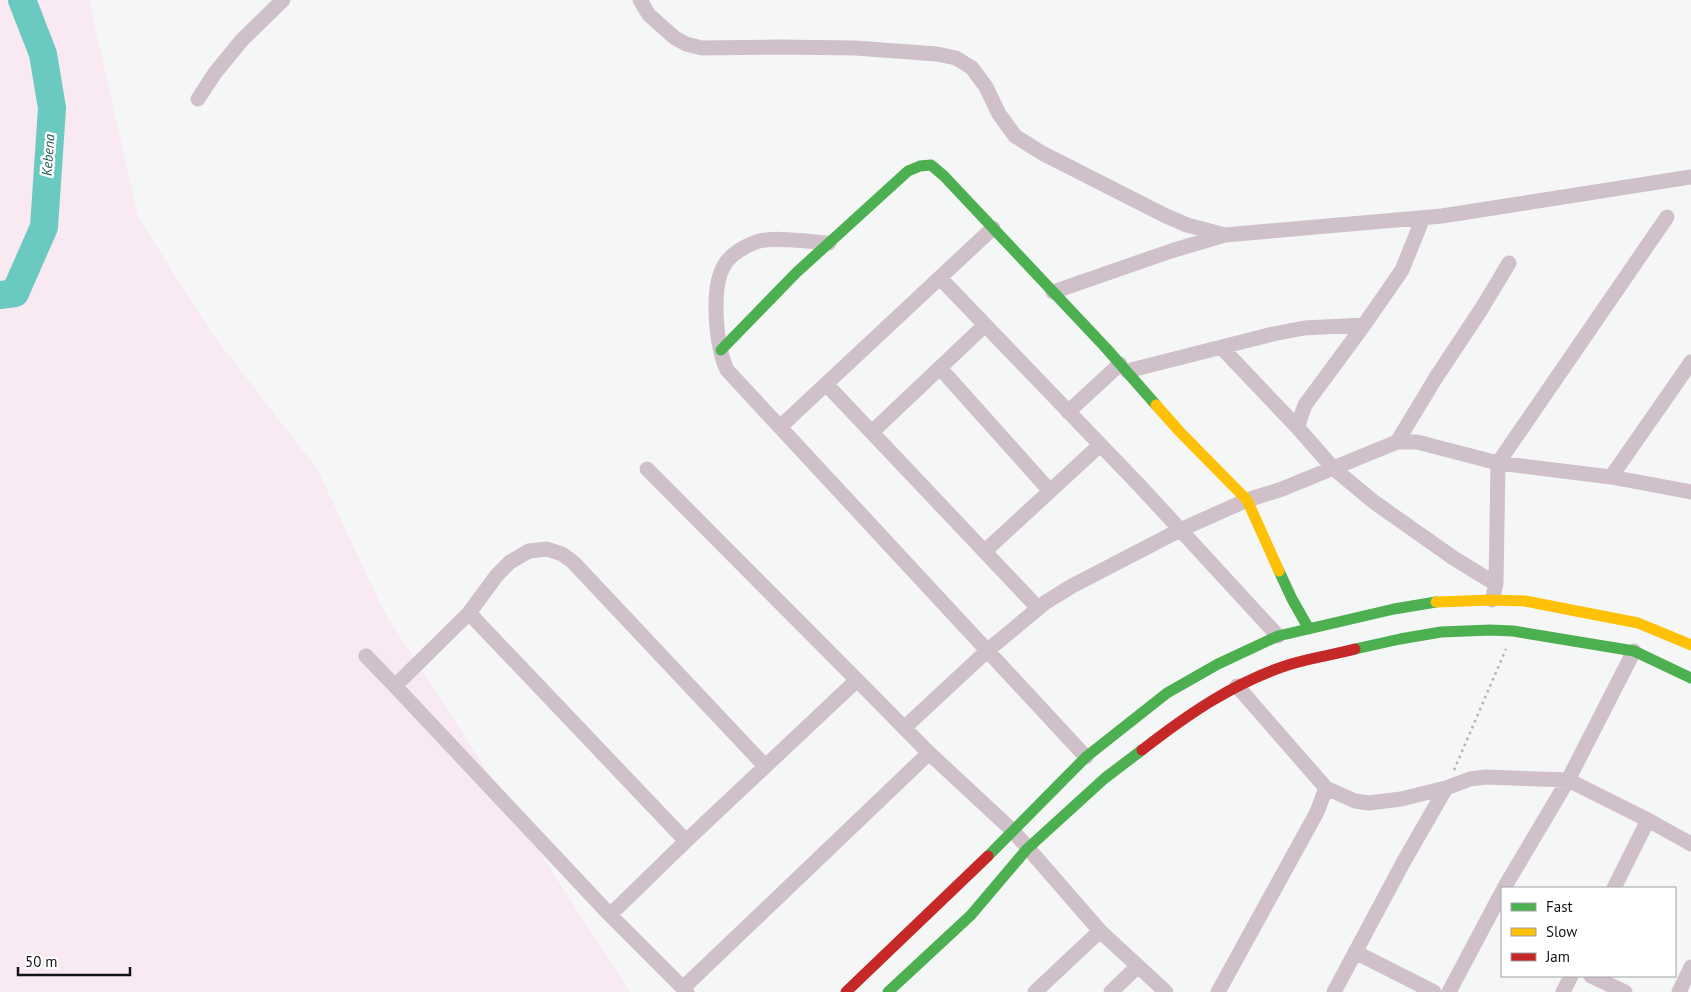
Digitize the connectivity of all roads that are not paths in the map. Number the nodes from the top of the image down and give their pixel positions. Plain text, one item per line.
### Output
1 (283, 0) edge
2 (640, 0) edge
3 (198, 99) dead end
4 (1691, 177) edge
5 (1667, 217) dead end
6 (1423, 218) junction
7 (993, 228) junction
8 (1225, 234) junction
9 (829, 243) junction
10 (1509, 263) dead end
11 (940, 278) junction
12 (1053, 292) junction
13 (985, 325) junction
14 (1364, 325) junction
15 (1221, 347) junction
16 (721, 350) junction
17 (1691, 362) edge
18 (1124, 367) junction
19 (940, 368) junction
20 (826, 384) junction
21 (1068, 412) junction
22 (780, 427) junction
23 (1298, 428) junction
24 (872, 432) junction
25 (1397, 442) junction
26 (1100, 445) junction
27 (1498, 463) junction
28 (1334, 468) junction
29 (647, 469) dead end
30 (1611, 477) junction
31 (1050, 491) junction
32 (1691, 492) edge
33 (1246, 500) junction
34 (1180, 530) junction
35 (985, 551) junction
36 (1496, 584) junction
37 (1492, 600) junction
38 (1038, 608) junction
39 (469, 613) junction
40 (1308, 629) junction
41 (1278, 636) junction
42 (1691, 645) edge
43 (988, 650) junction
44 (1634, 652) junction
45 (366, 656) dead end
46 (1691, 678) edge
47 (857, 680) junction
48 (395, 686) junction
49 (1237, 686) junction
50 (904, 728) junction
51 (929, 754) junction
52 (1086, 757) junction
53 (765, 766) junction
54 (1568, 780) junction
55 (1326, 788) junction
56 (1446, 788) junction
57 (1648, 820) junction
58 (1013, 831) junction
59 (686, 841) junction
60 (1691, 844) edge
61 (1027, 849) junction
62 (1505, 887) edge
63 (1614, 887) edge
64 (1501, 894) edge
65 (610, 915) junction
66 (1100, 931) junction
67 (1355, 952) junction
68 (1138, 966) junction
69 (1691, 968) edge
70 (1570, 977) edge
71 (1593, 977) edge
72 (685, 990) edge
73 (846, 992) edge
74 (888, 992) edge
75 (1035, 992) edge
76 (1110, 992) edge
77 (1166, 992) edge
78 (1218, 992) edge
79 (1334, 992) edge
80 (1434, 992) edge
81 (1449, 992) edge
82 (1563, 992) edge
83 (1625, 992) edge
84 (1679, 992) edge

1 - 3 street
2 - 8 street
4 - 6 street
5 - 27 street
6 - 8 street
6 - 14 street
7 - 9 main road
7 - 11 street
7 - 12 main road
8 - 12 street
9 - 16 main road
9 - 16 street
10 - 25 street
11 - 13 street
11 - 20 street
12 - 18 main road
13 - 19 street
13 - 21 street
14 - 15 street
14 - 23 street
15 - 18 street
15 - 23 street
16 - 22 street
17 - 30 street
18 - 21 street
18 - 33 main road
19 - 24 street
19 - 31 street
20 - 22 street
20 - 24 street
21 - 26 street
22 - 43 street
23 - 28 street
24 - 35 street
25 - 27 street
25 - 28 street
26 - 31 street
26 - 34 street
27 - 30 street
27 - 36 street
28 - 33 street
28 - 36 street
29 - 47 street
30 - 32 street
31 - 35 street
33 - 34 street
33 - 40 main road
34 - 38 street
34 - 41 street
35 - 38 street
36 - 37 street
37 - 40 main road
37 - 42 main road
38 - 43 street
39 - 48 street
39 - 53 street
39 - 59 street
40 - 41 main road
41 - 52 main road
43 - 50 street
43 - 52 street
44 - 46 main road
44 - 49 main road
44 - 54 street
45 - 48 street
47 - 50 street
47 - 53 street
48 - 65 street
49 - 55 street
49 - 61 main road
50 - 51 street
51 - 58 street
51 - 72 street
52 - 58 main road
53 - 59 street
54 - 56 street
54 - 57 street
54 - 62 street
55 - 56 street
55 - 78 street
56 - 67 street
57 - 60 street
57 - 63 street
58 - 61 street
58 - 73 main road
59 - 65 street
61 - 66 street
61 - 74 main road
64 - 81 street
65 - 72 street
66 - 68 street
66 - 75 street
67 - 79 street
67 - 80 street
68 - 76 street
68 - 77 street
69 - 84 street
70 - 82 street
71 - 83 street

